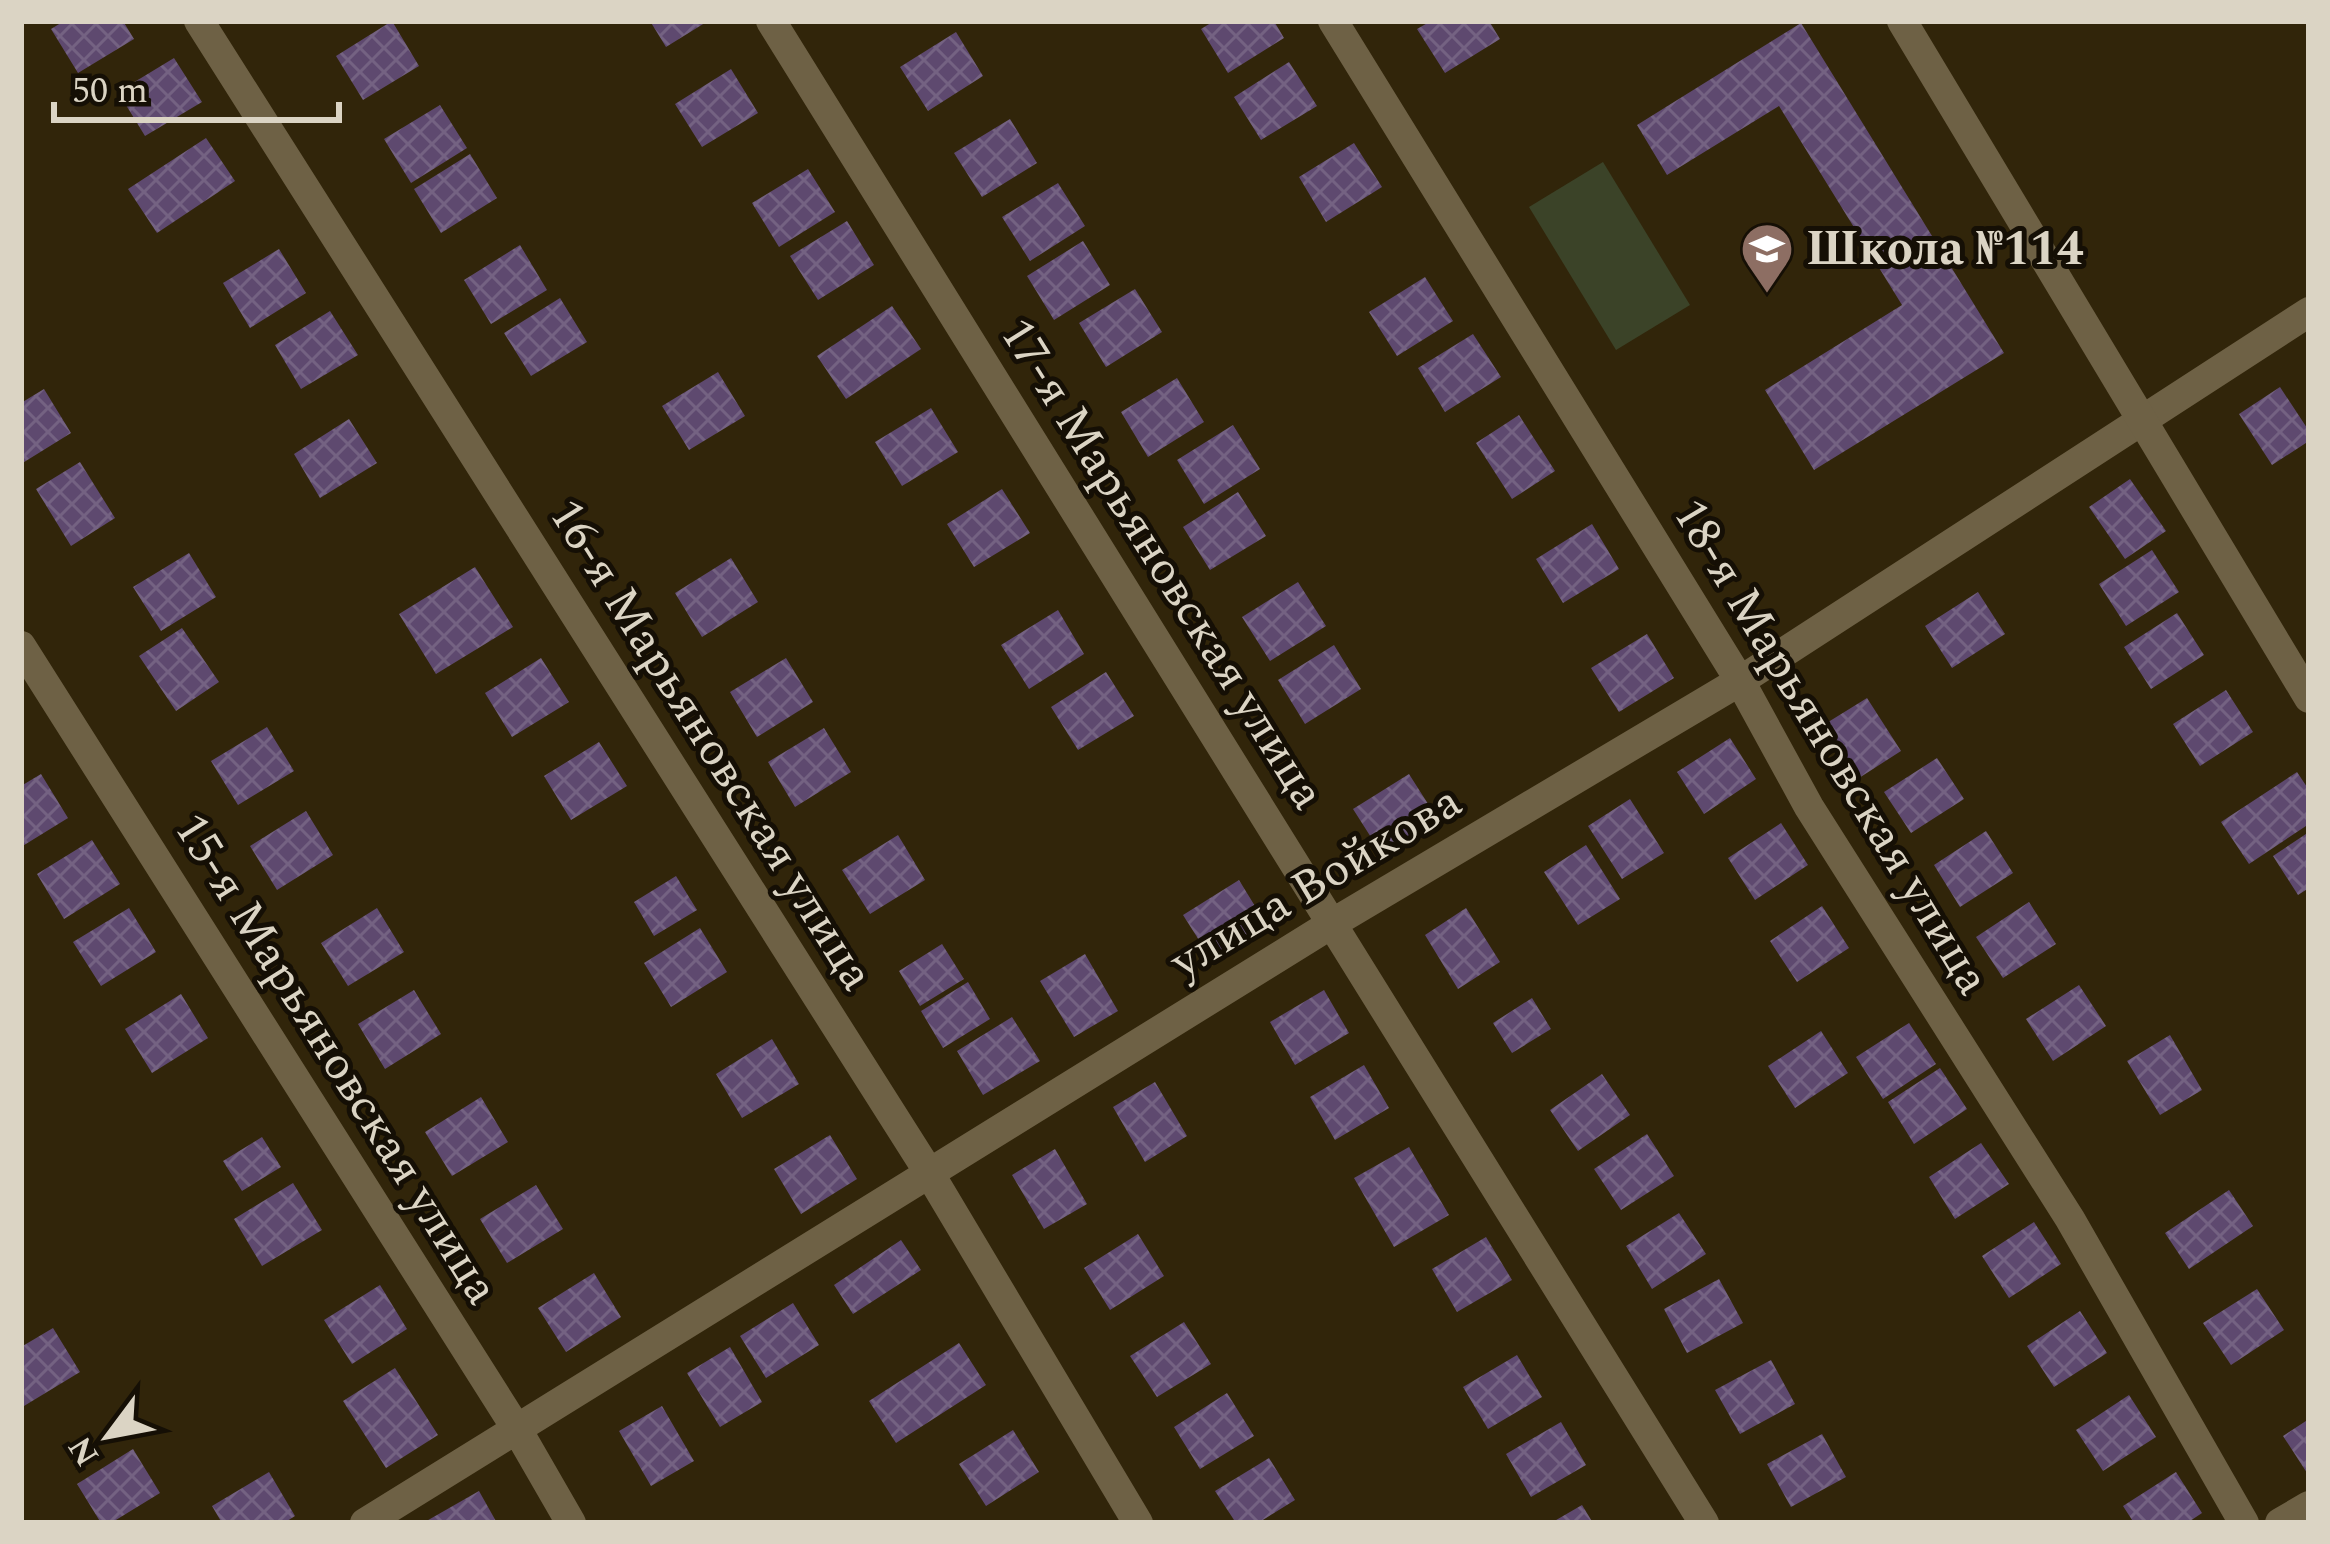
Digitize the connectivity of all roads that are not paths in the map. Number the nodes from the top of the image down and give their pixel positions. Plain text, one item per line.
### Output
1 (199, 21) edge
2 (771, 21) edge
3 (1334, 21) edge
4 (1902, 21) edge
5 (2309, 312) edge
6 (2144, 420) junction
7 (21, 646) edge
8 (1740, 681) junction
9 (2309, 698) edge
10 (1333, 923) junction
11 (928, 1171) junction
12 (518, 1431) junction
13 (2309, 1506) edge
14 (365, 1523) edge
15 (571, 1523) edge
16 (1138, 1523) edge
17 (1704, 1523) edge
18 (2245, 1523) edge
19 (2281, 1523) edge

1 - 11 street, 16-я Марьяновская улица
2 - 10 street, 17-я Марьяновская улица
3 - 8 street, 18-я Марьяновская улица
4 - 6 street
5 - 6 street, улица Войкова
6 - 8 street, улица Войкова
6 - 9 street
7 - 12 street, 15-я Марьяновская улица
8 - 10 street, улица Войкова
8 - 18 street, 18-я Марьяновская улица
10 - 11 street, улица Войкова
10 - 17 street, 17-я Марьяновская улица
11 - 12 street, улица Войкова
11 - 16 street, 16-я Марьяновская улица
12 - 14 street, улица Войкова
12 - 15 street, 15-я Марьяновская улица
13 - 19 street

